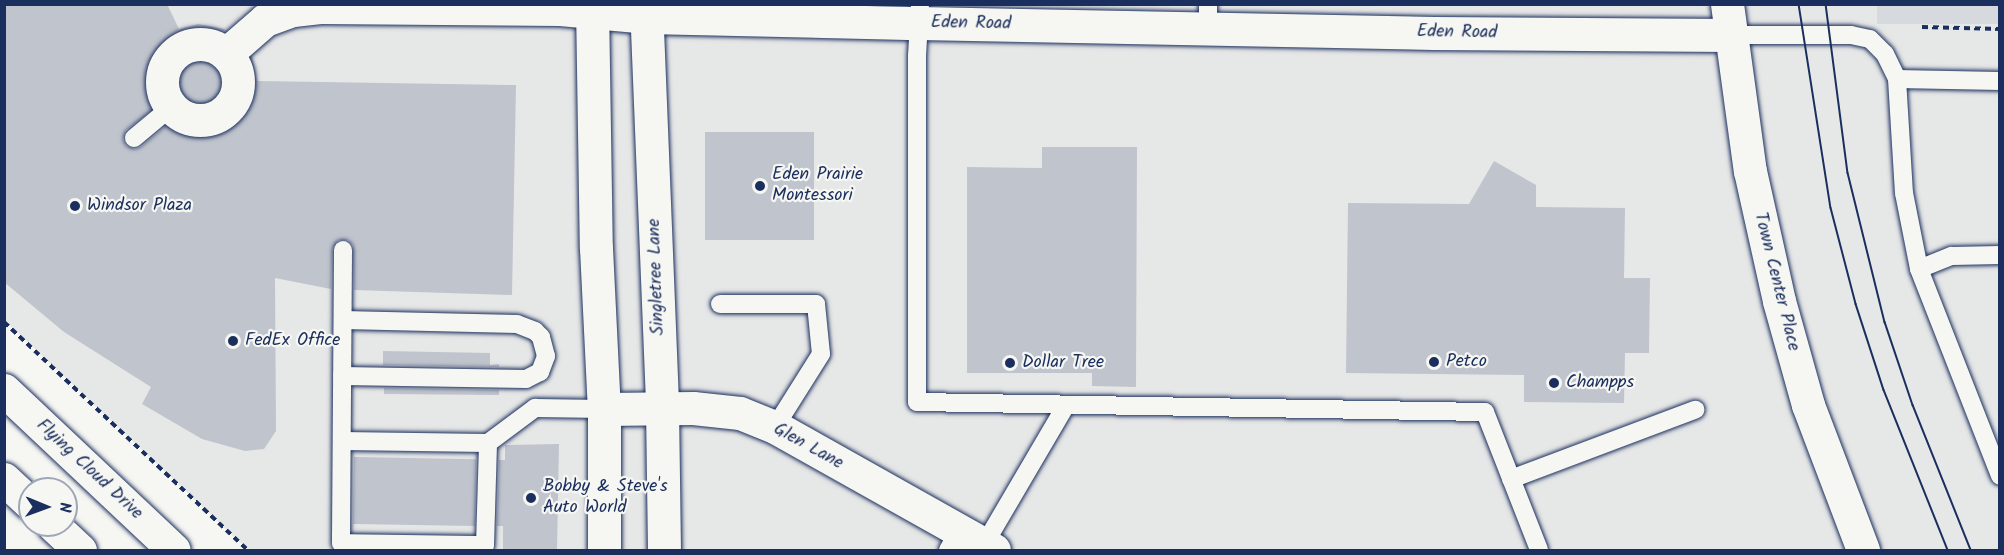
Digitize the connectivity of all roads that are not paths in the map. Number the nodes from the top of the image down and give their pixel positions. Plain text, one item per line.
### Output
1 (320, 6) edge
2 (407, 6) edge
3 (592, 8) edge
4 (646, 11) edge
5 (919, 14) edge
6 (1208, 16) edge
7 (1729, 20) edge
8 (226, 54) junction
9 (1896, 79) junction
10 (2000, 81) edge
11 (170, 108) junction
12 (134, 138) dead end
13 (344, 250) dead end
14 (2000, 255) edge
15 (1919, 269) junction
16 (720, 304) dead end
17 (343, 320) junction
18 (342, 376) junction
19 (526, 379) junction
20 (4, 390) edge
21 (1066, 405) junction
22 (662, 407) junction
23 (534, 408) junction
24 (604, 409) junction
25 (1695, 410) dead end
26 (775, 428) junction
27 (342, 441) junction
28 (488, 442) junction
29 (2000, 476) edge
30 (4, 479) edge
31 (1511, 479) junction
32 (18, 492) edge
33 (66, 537) edge
34 (971, 544) edge
35 (80, 550) edge
36 (174, 550) edge
37 (604, 550) edge
38 (664, 550) edge
39 (1539, 550) edge
40 (1863, 550) edge

1 - 2 street, Eden Road
1 - 8 street, Eden Road
2 - 3 street, Eden Road
3 - 4 street, Eden Road
3 - 24 street
4 - 5 street, Eden Road
4 - 22 street, Singletree Lane
5 - 6 street, Eden Road
5 - 21 lane
6 - 7 street, Eden Road
7 - 9 lane
7 - 40 street, Town Center Place
8 - 11 street
8 - 11 street
9 - 10 lane
9 - 15 lane
11 - 12 lane
13 - 17 lane
14 - 15 lane
15 - 29 lane
16 - 26 lane
17 - 18 lane
17 - 19 lane
18 - 19 lane
18 - 27 lane
19 - 23 lane
20 - 36 street, Flying Cloud Drive
21 - 31 lane
21 - 34 lane
22 - 24 street, Glen Lane
22 - 26 street, Glen Lane
22 - 38 street, Singletree Lane
23 - 24 lane
23 - 28 lane
24 - 37 street
25 - 31 lane
26 - 34 street, Glen Lane
27 - 28 lane
27 - 28 lane
30 - 32 street
31 - 39 lane
33 - 35 street

